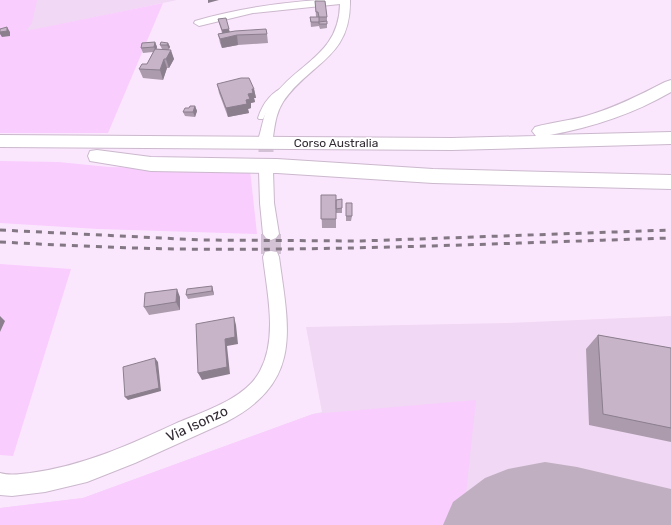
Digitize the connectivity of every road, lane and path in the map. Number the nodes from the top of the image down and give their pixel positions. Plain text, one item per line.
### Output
1 (345, 0) edge
2 (199, 23) dead end
3 (671, 86) edge
4 (266, 137) tunnel mouth
5 (671, 138) edge
6 (0, 141) edge
7 (452, 144) junction
8 (671, 150) edge
9 (0, 155) edge
10 (97, 156) junction
11 (266, 171) tunnel mouth
12 (671, 182) edge
13 (271, 234) tunnel mouth
14 (271, 257) tunnel mouth
15 (0, 484) edge

1 - 2 street
1 - 4 street
3 - 7 highway
5 - 7 highway, Corso Australia
6 - 7 highway, Corso Australia
8 - 10 highway, Corso Australia
9 - 10 highway, Corso Australia
10 - 12 highway
11 - 13 street
14 - 15 street, Via Isonzo

